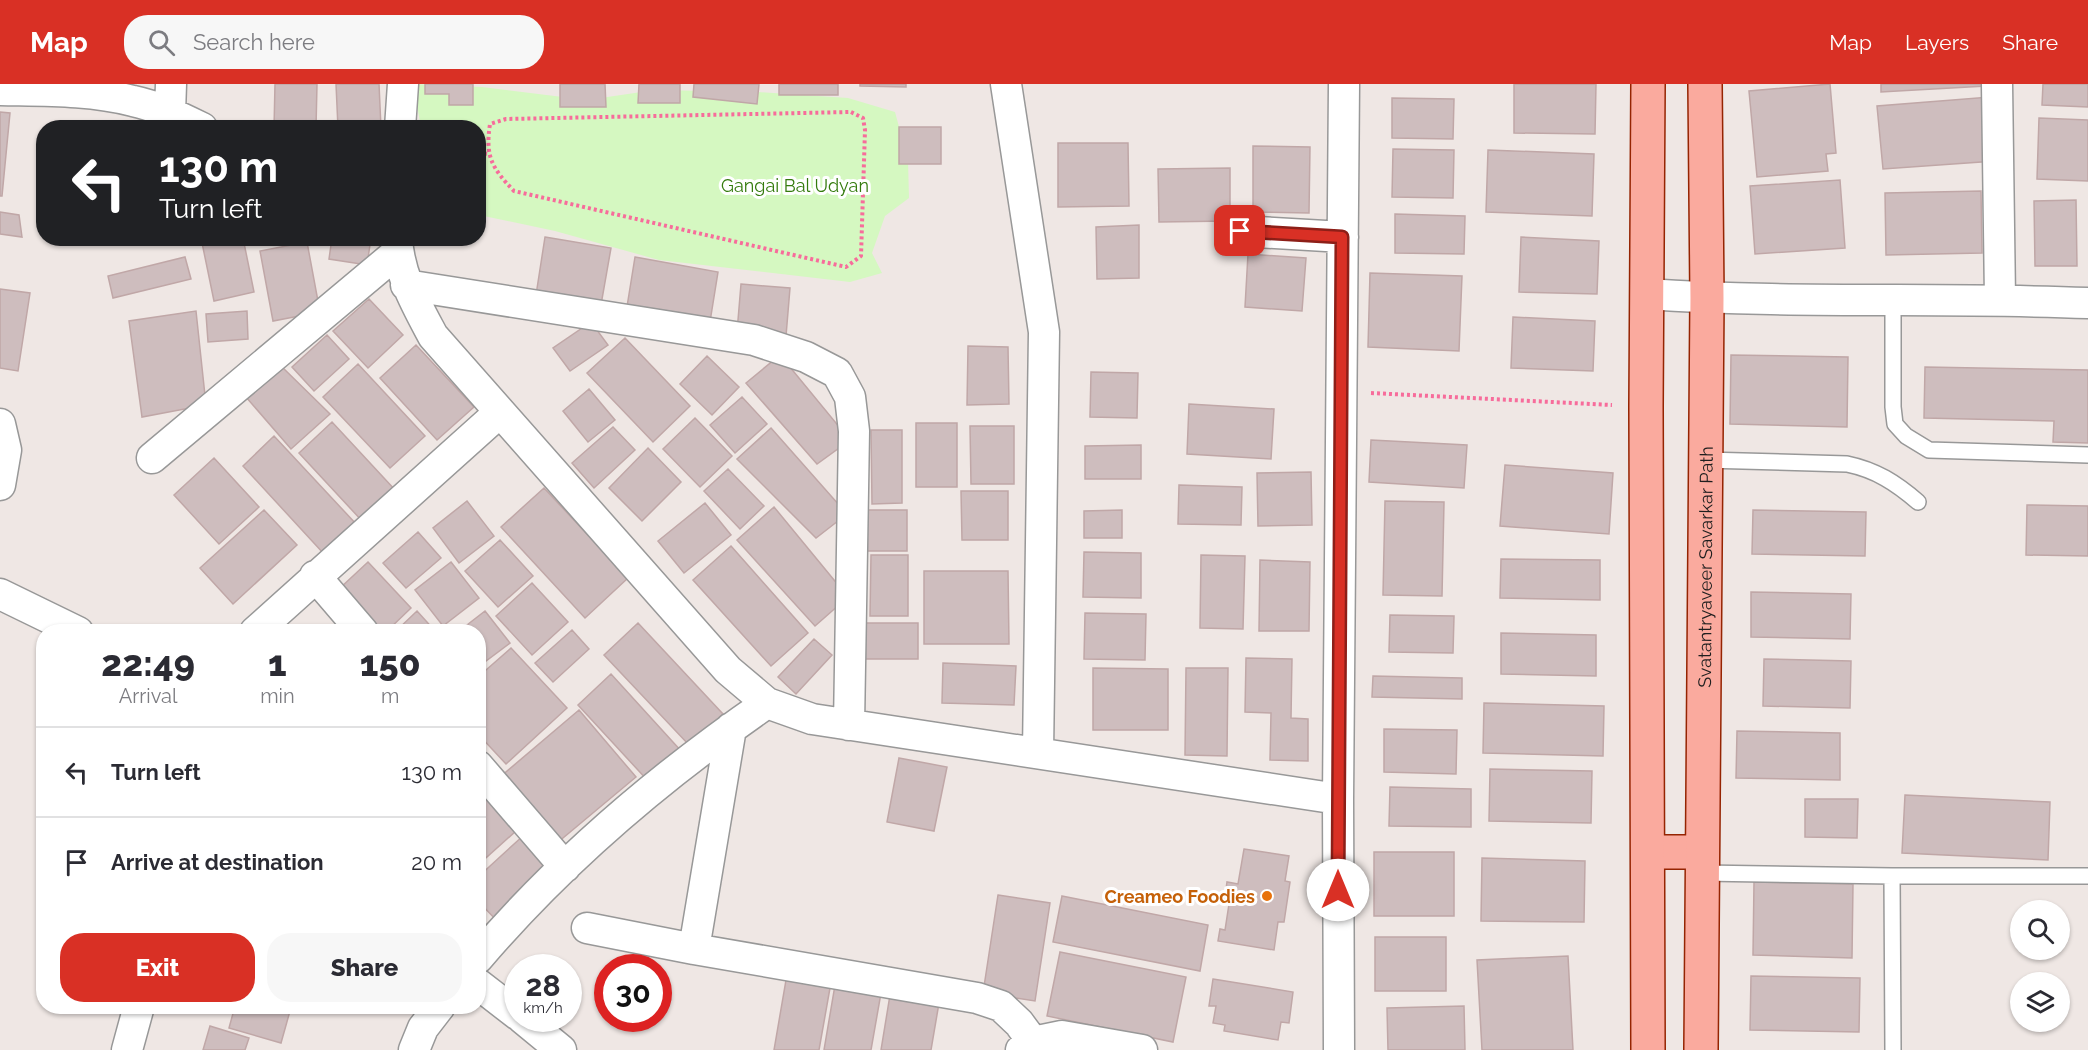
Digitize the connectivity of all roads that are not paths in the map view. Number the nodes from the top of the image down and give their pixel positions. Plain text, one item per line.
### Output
1 (403, 84) edge
2 (1006, 84) edge
3 (1344, 84) edge
4 (1648, 84) edge
5 (1705, 84) edge
6 (1997, 84) edge
7 (0, 90) edge
8 (170, 98) edge
9 (193, 120) edge
10 (401, 120) edge
11 (1240, 231) dead end
12 (1342, 237) junction
13 (396, 246) edge
14 (397, 246) edge
15 (406, 285) junction
16 (1646, 294) junction
17 (1707, 298) junction
18 (1893, 299) junction
19 (2000, 299) junction
20 (2088, 303) edge
21 (500, 412) junction
22 (0, 424) edge
23 (2088, 455) edge
24 (152, 458) dead end
25 (1705, 460) junction
26 (0, 485) edge
27 (1918, 502) dead end
28 (315, 576) junction
29 (0, 594) edge
30 (62, 624) edge
31 (264, 624) edge
32 (356, 624) edge
33 (767, 703) junction
34 (849, 725) junction
35 (730, 728) junction
36 (1038, 753) junction
37 (486, 775) edge
38 (1338, 799) junction
39 (1648, 852) junction
40 (1702, 862) junction
41 (566, 867) junction
42 (1892, 876) junction
43 (2088, 876) edge
44 (587, 928) dead end
45 (694, 949) junction
46 (486, 950) edge
47 (486, 990) edge
48 (504, 1004) edge
49 (137, 1014) edge
50 (539, 1032) edge
51 (1027, 1046) edge
52 (128, 1050) edge
53 (561, 1050) edge
54 (1142, 1050) edge
55 (1339, 1050) edge
56 (1648, 1050) edge
57 (1701, 1050) edge
58 (1893, 1050) edge

1 - 10 street
2 - 36 street
3 - 12 street
4 - 16 main road
5 - 17 main road, Svatantryaveer Savarkar Path
6 - 19 street
7 - 8 street
8 - 9 street
11 - 12 street
12 - 38 street
13 - 24 street
14 - 15 street
15 - 21 street
15 - 34 street
16 - 17 street
16 - 39 main road
17 - 18 street
17 - 25 main road, Svatantryaveer Savarkar Path
18 - 19 street
18 - 23 lane
19 - 20 street
21 - 28 street
21 - 33 street
22 - 26 street
25 - 27 lane
25 - 40 main road, Svatantryaveer Savarkar Path
28 - 31 street
28 - 32 street
29 - 30 street
33 - 34 street
33 - 35 street
34 - 36 street
35 - 41 street
35 - 45 street
36 - 38 street
37 - 41 street
38 - 55 street
39 - 40 main road
39 - 56 main road
40 - 42 lane
40 - 57 main road, Svatantryaveer Savarkar Path
41 - 46 street
42 - 43 lane
42 - 58 lane
44 - 45 street
45 - 51 street
47 - 48 street
49 - 52 street
50 - 53 street
51 - 54 street

